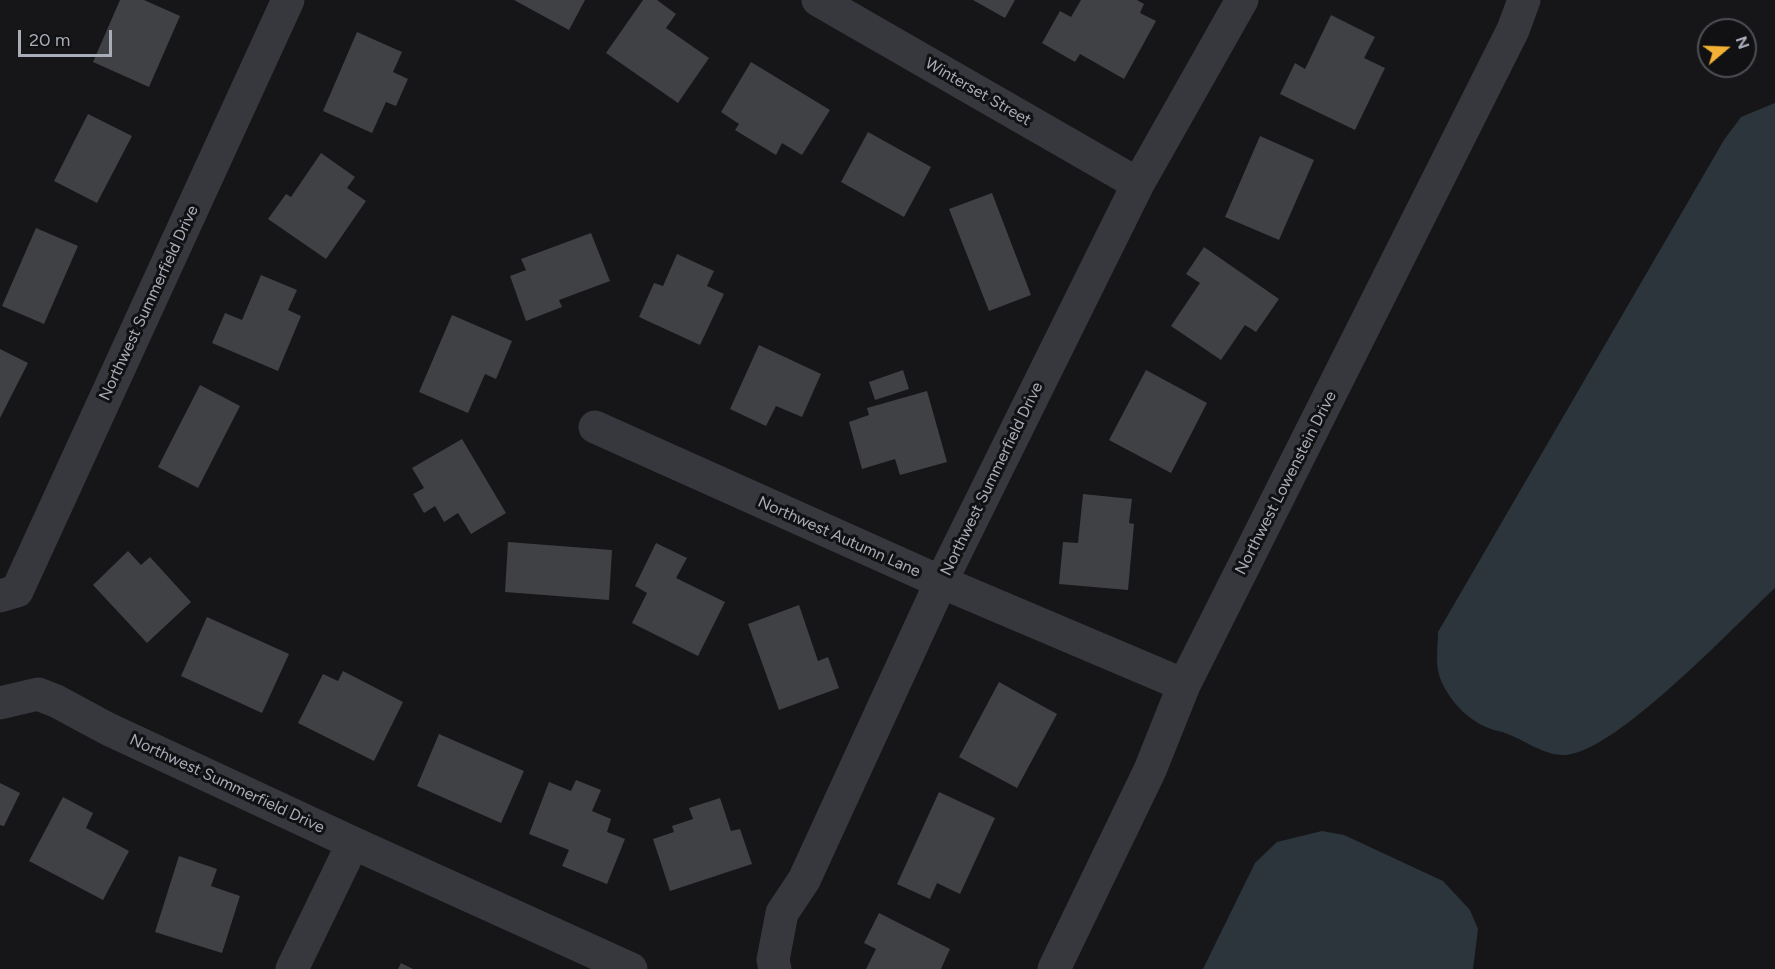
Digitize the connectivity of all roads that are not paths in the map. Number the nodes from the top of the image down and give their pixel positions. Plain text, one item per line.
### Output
1 (288, 0) edge
2 (818, 0) edge
3 (1242, 0) edge
4 (1524, 0) edge
5 (1137, 184) junction
6 (595, 427) dead end
7 (941, 582) junction
8 (0, 596) edge
9 (1184, 685) junction
10 (0, 703) edge
11 (353, 843) junction
12 (292, 969) edge
13 (631, 969) edge
14 (775, 969) edge
15 (1054, 969) edge

1 - 8 street, Northwest Summerfield Drive
2 - 5 street, Winterset Street
3 - 5 street, Northwest Summerfield Drive
4 - 9 street, Northwest Lowenstein Drive
5 - 7 street, Northwest Summerfield Drive
6 - 7 street, Northwest Autumn Lane
7 - 9 street, Northwest Autumn Lane
7 - 14 street, Northwest Summerfield Drive
9 - 15 street, Northwest Lowenstein Drive
10 - 11 street, Northwest Summerfield Drive
11 - 12 street
11 - 13 street, Northwest Summerfield Drive

